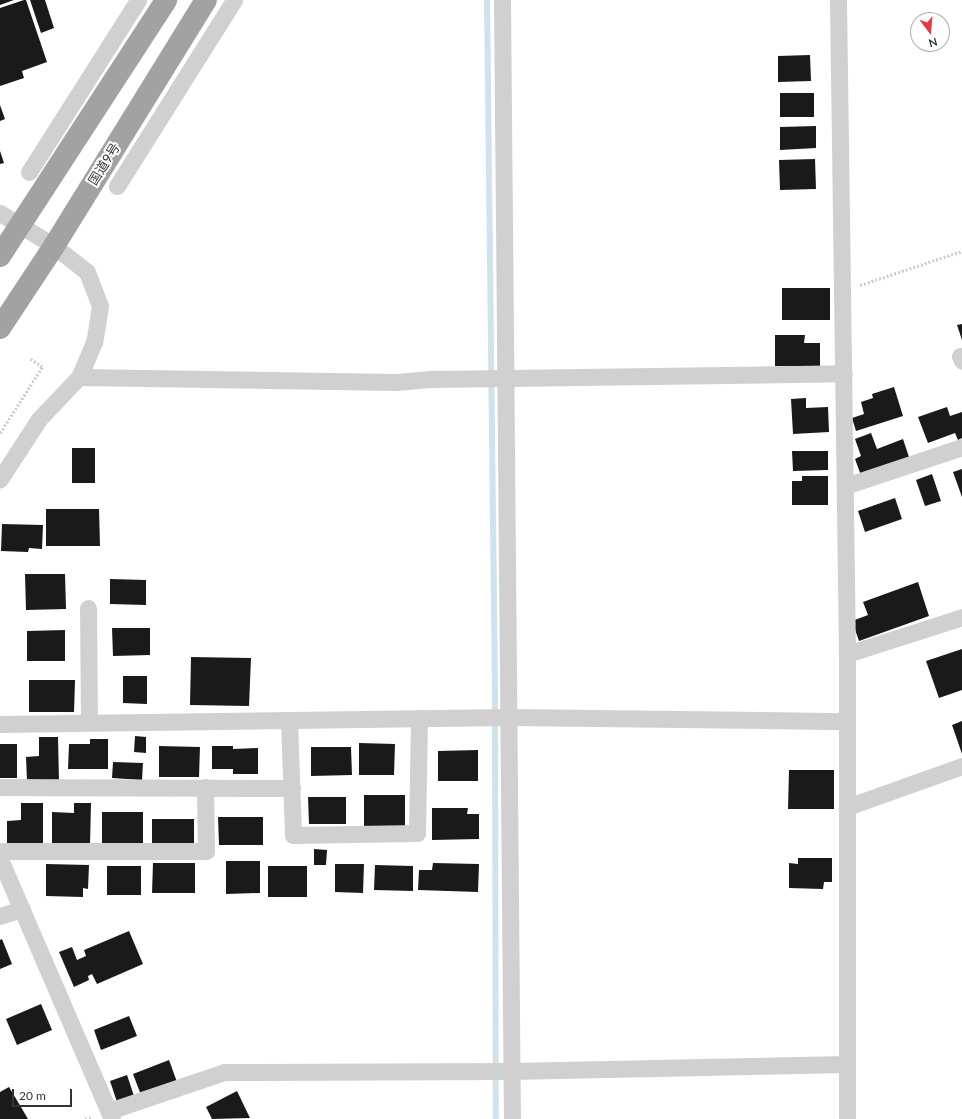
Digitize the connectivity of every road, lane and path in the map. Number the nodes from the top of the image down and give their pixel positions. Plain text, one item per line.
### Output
1 (138, 0) edge
2 (166, 0) edge
3 (206, 0) edge
4 (234, 0) edge
5 (502, 0) edge
6 (838, 0) edge
7 (102, 57) junction
8 (171, 101) junction
9 (90, 118) junction
10 (131, 121) junction
11 (29, 172) dead end
12 (117, 186) dead end
13 (0, 213) edge
14 (20, 225) junction
15 (54, 246) junction
16 (962, 251) edge
17 (0, 256) edge
18 (842, 291) junction
19 (0, 328) edge
20 (30, 359) dead end
21 (844, 373) junction
22 (79, 377) junction
23 (506, 378) junction
24 (0, 433) edge
25 (962, 447) edge
26 (0, 479) edge
27 (845, 486) junction
28 (88, 608) dead end
29 (962, 617) edge
30 (848, 654) junction
31 (509, 717) junction
32 (419, 718) junction
33 (289, 720) junction
34 (89, 722) junction
35 (847, 722) junction
36 (0, 724) edge
37 (962, 766) edge
38 (0, 787) edge
39 (205, 788) junction
40 (292, 788) junction
41 (847, 807) junction
42 (0, 851) edge
43 (0, 859) edge
44 (22, 910) junction
45 (0, 916) edge
46 (847, 1064) junction
47 (511, 1071) junction
48 (110, 1115) edge
49 (512, 1119) edge
50 (847, 1119) edge

1 - 7 street
2 - 9 highway
3 - 10 highway, 国道9号
4 - 8 street
5 - 23 street
6 - 18 street
7 - 9 street
7 - 11 street
8 - 10 street
8 - 12 street
9 - 14 highway
10 - 15 highway, 国道9号
13 - 14 street
14 - 15 street
14 - 17 highway
15 - 19 highway, 国道9号
15 - 22 street
16 - 18 path
18 - 21 street
20 - 24 path
21 - 23 street
21 - 27 street
22 - 23 street
22 - 26 street
23 - 31 street
25 - 27 street
27 - 30 street
28 - 34 street
29 - 30 street
30 - 35 street
31 - 32 street
31 - 35 street
31 - 47 street
32 - 33 street
32 - 40 street
33 - 34 street
33 - 40 street
34 - 36 street
35 - 41 street
37 - 41 street
38 - 39 street
39 - 40 street
39 - 42 street
41 - 46 street
43 - 44 street
44 - 45 street
44 - 48 street
46 - 47 street
46 - 50 street
47 - 48 street
47 - 49 street

